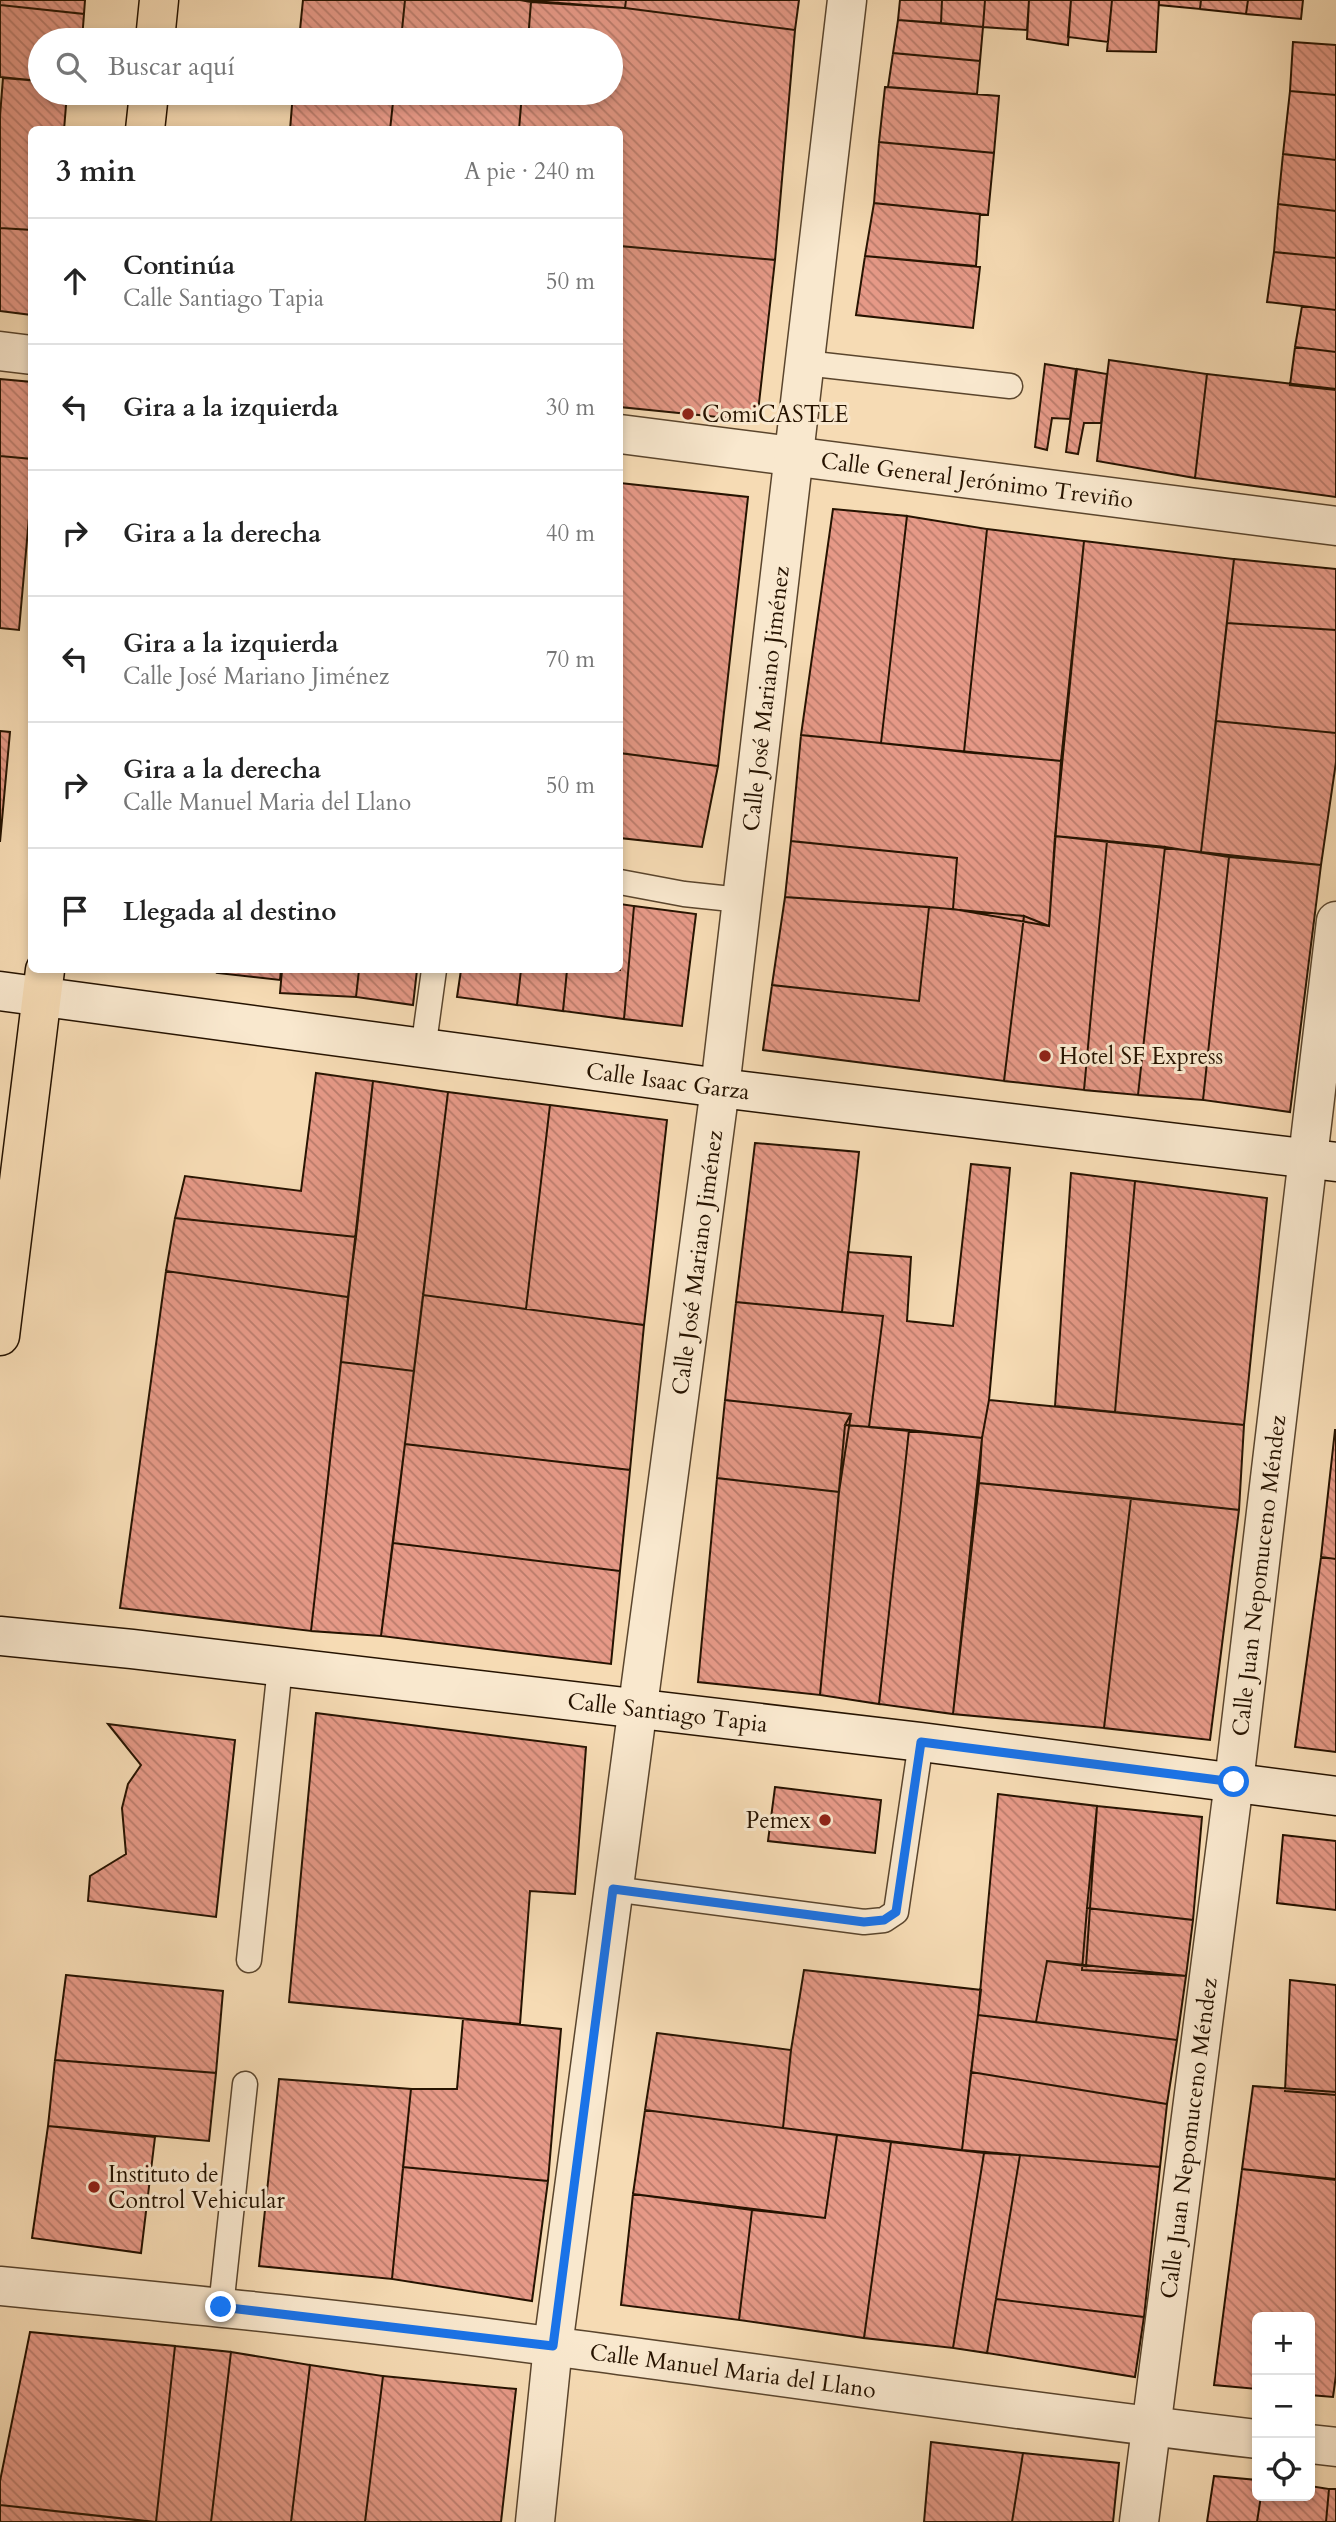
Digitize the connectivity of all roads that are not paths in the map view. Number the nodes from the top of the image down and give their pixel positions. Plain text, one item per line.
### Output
1 (159, 0) edge
2 (848, 0) edge
3 (156, 28) edge
4 (148, 105) edge
5 (145, 126) edge
6 (0, 351) edge
7 (28, 354) edge
8 (805, 363) junction
9 (1010, 386) dead end
10 (623, 434) edge
11 (794, 457) junction
12 (1336, 526) edge
13 (623, 883) edge
14 (741, 900) junction
15 (1336, 921) edge
16 (434, 973) edge
17 (44, 983) edge
18 (0, 991) edge
19 (423, 1049) junction
20 (720, 1088) junction
21 (1321, 1161) edge
22 (0, 1336) edge
23 (0, 1636) edge
24 (280, 1667) junction
25 (637, 1708) junction
26 (921, 1742) junction
27 (1234, 1782) junction
28 (1336, 1796) edge
29 (613, 1889) junction
30 (249, 1960) dead end
31 (245, 2084) dead end
32 (0, 2286) edge
33 (221, 2307) junction
34 (553, 2346) junction
35 (1150, 2427) junction
36 (1252, 2438) edge
37 (1315, 2445) edge
38 (1336, 2447) edge
39 (535, 2522) edge
40 (1139, 2522) edge

1 - 3 highway
2 - 8 street, Calle José Mariano Jiménez
4 - 5 highway
6 - 7 street
8 - 9 lane
8 - 11 street, Calle José Mariano Jiménez
10 - 11 street, Calle General Jerónimo Treviño
11 - 12 street, Calle General Jerónimo Treviño
11 - 14 street, Calle José Mariano Jiménez
13 - 14 lane
14 - 20 street, Calle José Mariano Jiménez
15 - 21 street, Calle Juan Nepomuceno Méndez
16 - 19 lane
17 - 18 street, Calle Isaac Garza
17 - 19 street, Calle Isaac Garza
17 - 22 highway
19 - 20 street, Calle Isaac Garza
20 - 21 street, Calle Isaac Garza
20 - 25 street, Calle José Mariano Jiménez
21 - 27 street, Calle Juan Nepomuceno Méndez
23 - 24 street, Calle Santiago Tapia
24 - 25 street, Calle Santiago Tapia
24 - 30 lane
25 - 26 street, Calle Santiago Tapia
25 - 29 street, Calle José Mariano Jiménez
26 - 27 street, Calle Santiago Tapia
26 - 29 lane
27 - 28 street, Calle Santiago Tapia
27 - 35 street, Calle Juan Nepomuceno Méndez
29 - 34 street, Calle José Mariano Jiménez
31 - 33 lane
32 - 33 street, Calle Manuel Maria del Llano
33 - 34 street, Calle Manuel Maria del Llano
34 - 35 street, Calle Manuel Maria del Llano
34 - 39 street, Calle José Mariano Jiménez
35 - 36 street, Calle Manuel Maria del Llano
35 - 40 street, Calle Juan Nepomuceno Méndez
37 - 38 street

